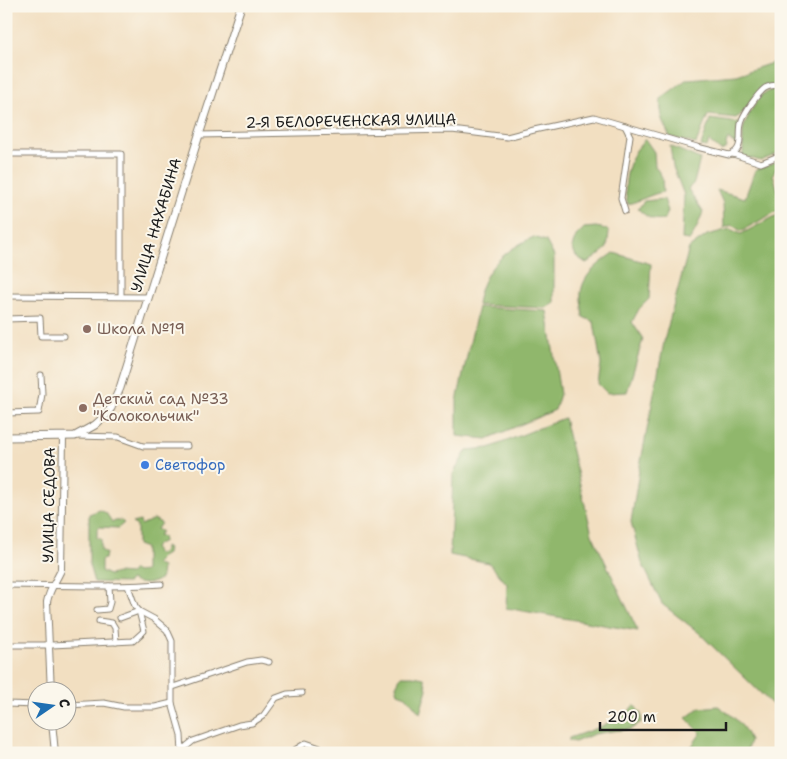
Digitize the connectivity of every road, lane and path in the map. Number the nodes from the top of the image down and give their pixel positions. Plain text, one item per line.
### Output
1 (241, 6) edge
2 (781, 85) edge
3 (625, 126) junction
4 (199, 135) junction
5 (6, 154) edge
6 (733, 154) junction
7 (781, 155) edge
8 (625, 211) dead end
9 (6, 296) edge
10 (121, 296) junction
11 (148, 297) junction
12 (6, 319) edge
13 (64, 336) dead end
14 (41, 375) dead end
15 (6, 413) edge
16 (63, 436) junction
17 (75, 436) junction
18 (6, 437) edge
19 (187, 446) dead end
20 (161, 584) dead end
21 (6, 585) edge
22 (53, 585) junction
23 (109, 586) junction
24 (128, 586) junction
25 (98, 610) dead end
26 (138, 611) junction
27 (120, 618) dead end
28 (99, 621) dead end
29 (116, 642) junction
30 (6, 645) edge
31 (49, 645) junction
32 (269, 662) dead end
33 (51, 682) edge
34 (173, 687) junction
35 (302, 693) dead end
36 (172, 703) junction
37 (6, 704) edge
38 (78, 704) edge
39 (28, 705) edge
40 (53, 732) edge
41 (320, 748) dead end
42 (182, 751) edge
43 (54, 753) edge
44 (290, 753) edge

1 - 4 main road, УЛИЦА НАХАБИНА
2 - 6 street
3 - 4 street, 2-Я БЕЛОРЕЧЕНСКАЯ УЛИЦА
3 - 6 street, 2-Я БЕЛОРЕЧЕНСКАЯ УЛИЦА
3 - 8 street
4 - 11 main road, УЛИЦА НАХАБИНА
5 - 10 street
6 - 7 street, 2-Я БЕЛОРЕЧЕНСКАЯ УЛИЦА
9 - 10 street
10 - 11 street
11 - 17 main road, УЛИЦА НАХАБИНА
12 - 13 street
14 - 15 street
16 - 17 main road
16 - 18 main road
16 - 22 street, УЛИЦА СЕДОВА
17 - 19 street
20 - 24 street
21 - 22 street
22 - 23 street
22 - 31 street, УЛИЦА СЕДОВА
23 - 24 street
23 - 25 street
24 - 26 street
26 - 27 street
26 - 29 street
26 - 34 street
28 - 29 street
29 - 31 street
30 - 31 street
31 - 33 street, УЛИЦА СЕДОВА
32 - 34 street
34 - 36 street
35 - 42 street
36 - 38 street
36 - 42 street
37 - 39 street
40 - 43 street
41 - 44 street

